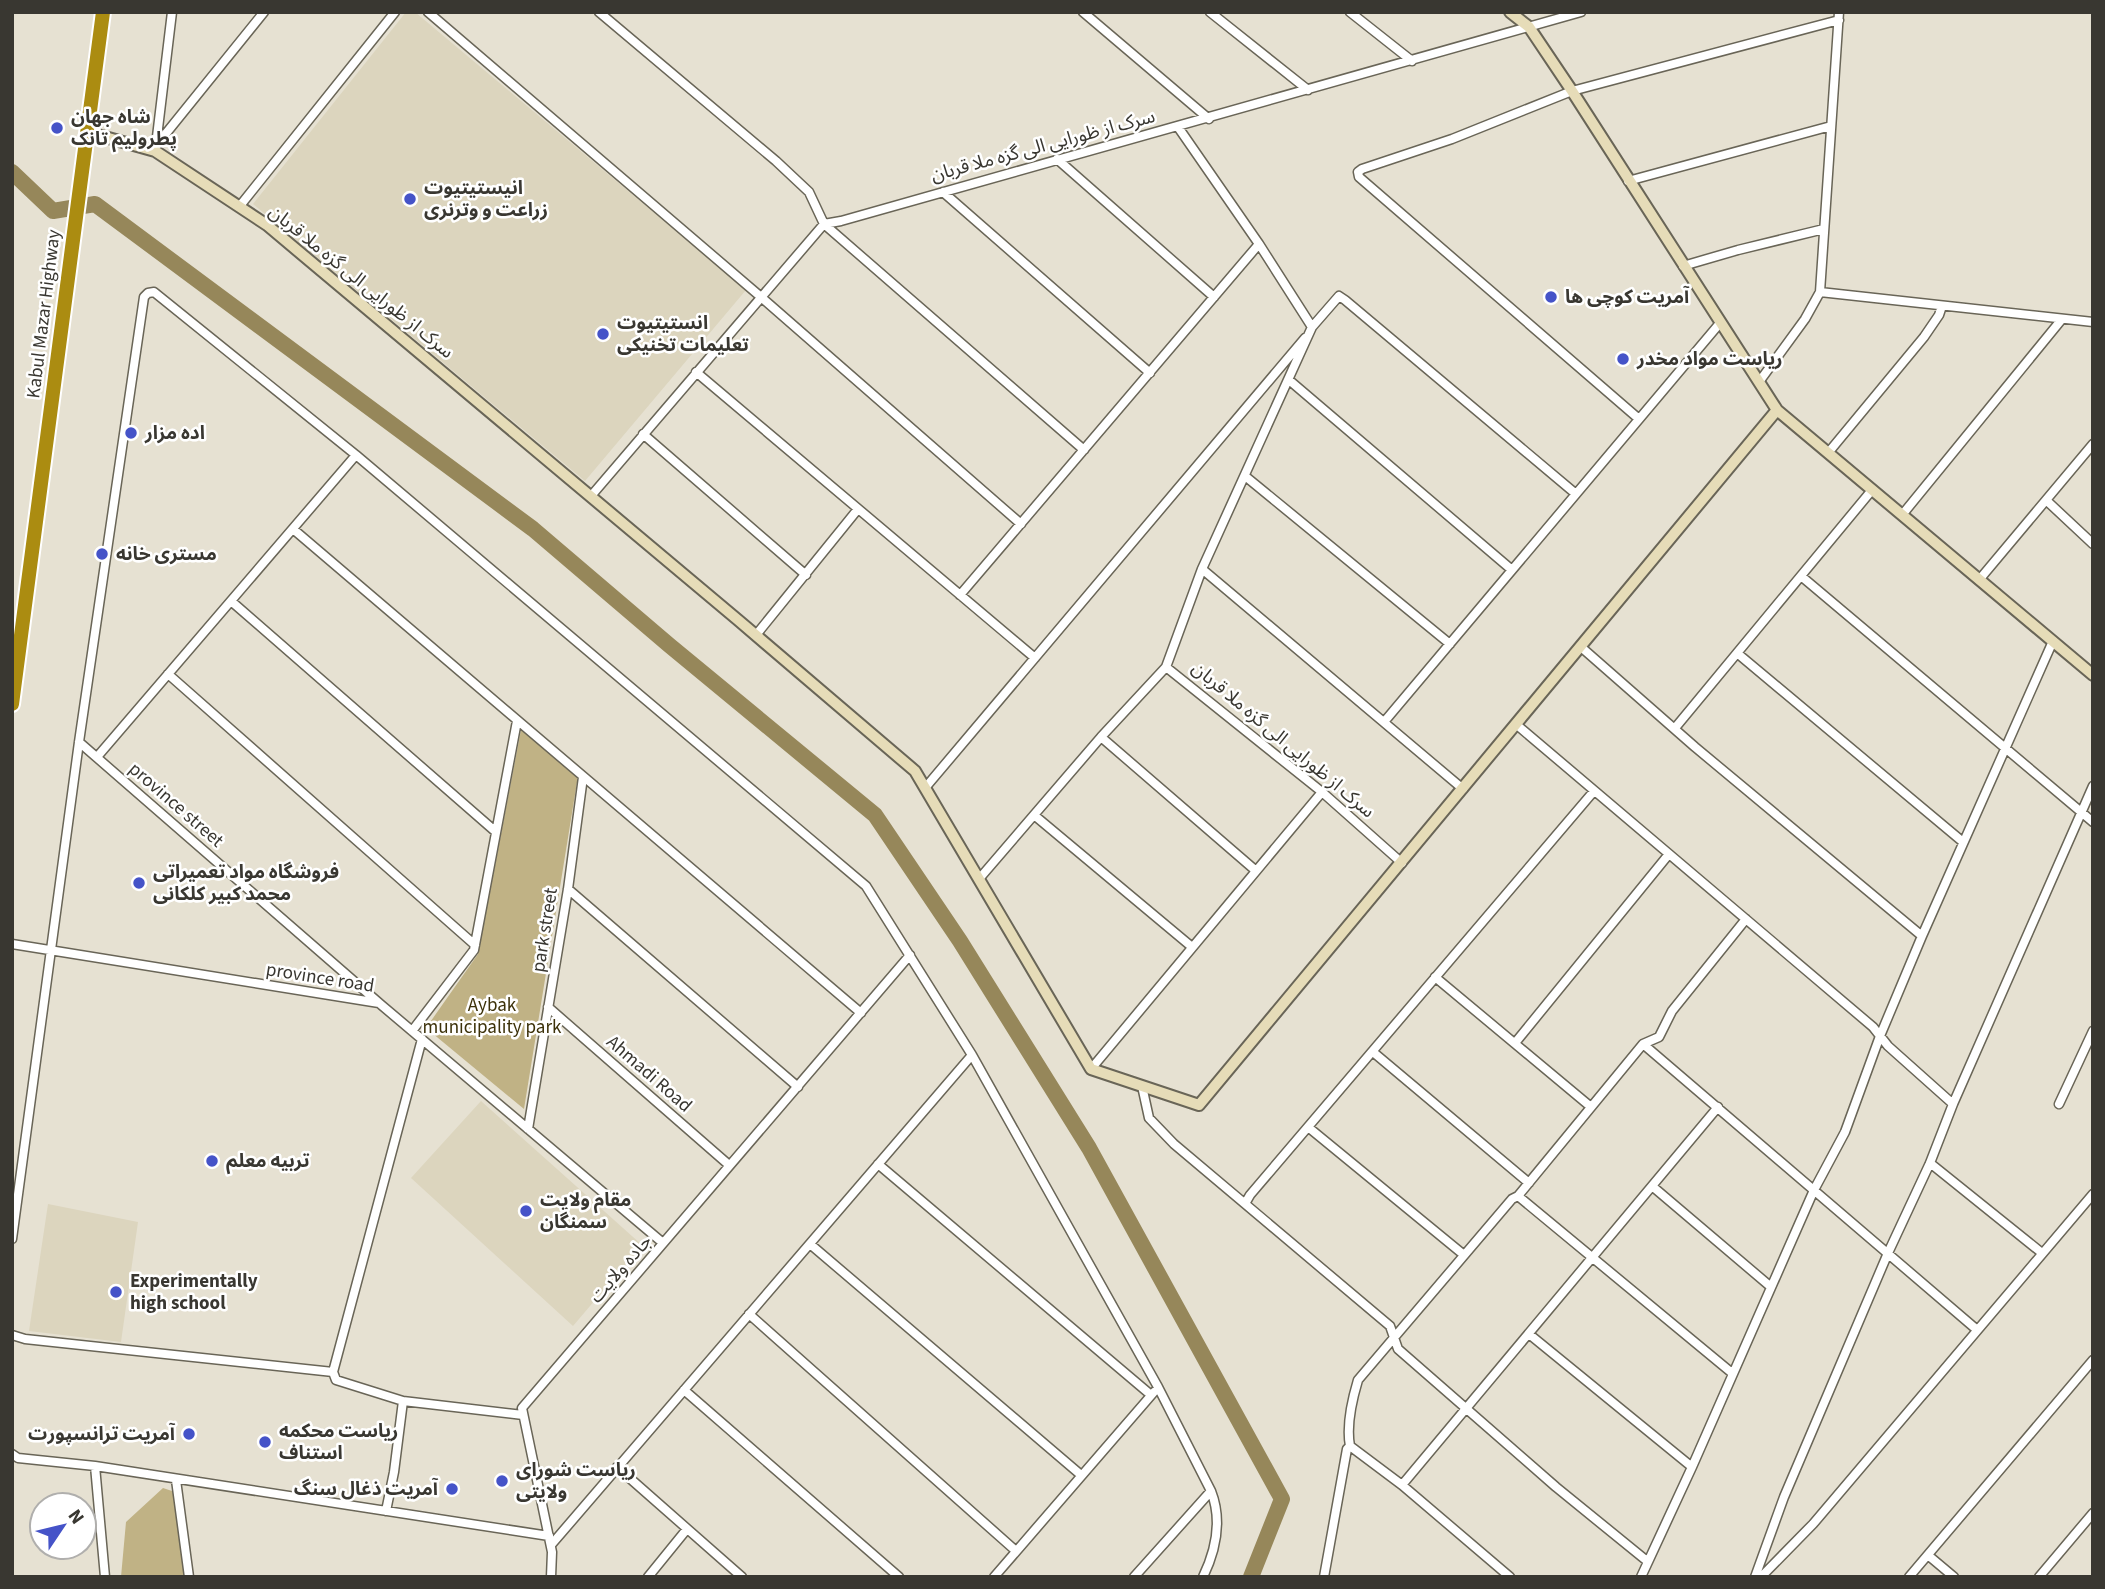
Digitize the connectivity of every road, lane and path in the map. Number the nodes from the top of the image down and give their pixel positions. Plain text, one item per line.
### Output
1 (103, 12) edge
2 (172, 12) edge
3 (264, 12) edge
4 (395, 12) edge
5 (428, 12) edge
6 (599, 12) edge
7 (1083, 12) edge
8 (1210, 12) edge
9 (1350, 12) edge
10 (1510, 12) edge
11 (1581, 12) edge
12 (1566, 14) edge
13 (1839, 16) edge
14 (1529, 27) junction
15 (1412, 61) junction
16 (1308, 90) junction
17 (1572, 90) junction
18 (1209, 119) junction
19 (1831, 126) junction
20 (1178, 127) junction
21 (87, 132) junction
22 (155, 149) junction
23 (1057, 159) junction
24 (1628, 181) junction
25 (943, 192) junction
26 (239, 206) junction
27 (824, 224) junction
28 (1824, 229) junction
29 (1259, 244) junction
30 (1684, 266) junction
31 (1820, 292) junction
32 (761, 297) junction
33 (1214, 297) junction
34 (1942, 306) junction
35 (2062, 319) junction
36 (2093, 322) edge
37 (1720, 323) junction
38 (1310, 331) junction
39 (696, 372) junction
40 (1150, 373) junction
41 (1289, 380) junction
42 (1759, 382) junction
43 (1777, 410) junction
44 (1639, 419) junction
45 (643, 434) junction
46 (2093, 444) edge
47 (1084, 450) junction
48 (1828, 453) junction
49 (356, 455) junction
50 (1245, 476) junction
51 (1872, 490) junction
52 (1576, 494) junction
53 (590, 496) junction
54 (2047, 501) junction
55 (858, 509) junction
56 (1902, 515) junction
57 (1021, 524) junction
58 (293, 529) junction
59 (2093, 544) edge
60 (1202, 569) junction
61 (1512, 570) junction
62 (806, 575) junction
63 (1801, 576) junction
64 (1979, 580) junction
65 (960, 595) junction
66 (231, 601) junction
67 (756, 635) junction
68 (17, 636) edge
69 (2053, 641) junction
70 (1450, 644) junction
71 (1581, 647) junction
72 (1737, 653) junction
73 (1035, 658) junction
74 (1166, 667) junction
75 (169, 674) junction
76 (2093, 675) edge
77 (12, 704) edge
78 (517, 720) junction
79 (1384, 722) junction
80 (1517, 724) junction
81 (1675, 728) junction
82 (1101, 737) junction
83 (79, 742) junction
84 (2005, 747) junction
85 (97, 757) junction
86 (583, 777) junction
87 (2093, 786) edge
88 (925, 788) junction
89 (1463, 789) junction
90 (1594, 791) junction
91 (1322, 792) junction
92 (2081, 812) junction
93 (1034, 815) junction
94 (2093, 822) edge
95 (496, 832) junction
96 (1963, 842) junction
97 (1669, 855) junction
98 (1402, 863) junction
99 (1255, 870) junction
100 (979, 879) junction
101 (568, 889) junction
102 (1746, 919) junction
103 (1922, 936) junction
104 (12, 944) edge
105 (475, 945) junction
106 (1192, 947) junction
107 (51, 951) junction
108 (910, 955) junction
109 (1435, 977) junction
110 (379, 1003) junction
111 (548, 1007) junction
112 (861, 1013) junction
113 (412, 1031) junction
114 (2093, 1031) edge
115 (1880, 1036) junction
116 (422, 1039) junction
117 (1515, 1043) junction
118 (1643, 1044) junction
119 (1373, 1052) junction
120 (972, 1055) junction
121 (1091, 1069) junction
122 (1142, 1086) junction
123 (798, 1087) junction
124 (1952, 1104) junction
125 (2059, 1104) dead end
126 (1591, 1107) junction
127 (1718, 1107) junction
128 (1308, 1126) junction
129 (528, 1129) junction
130 (1930, 1163) junction
131 (878, 1164) junction
132 (729, 1165) junction
133 (1529, 1183) junction
134 (1652, 1186) junction
135 (1814, 1190) junction
136 (2093, 1195) edge
137 (1518, 1196) junction
138 (1246, 1202) junction
139 (12, 1240) edge
140 (663, 1244) junction
141 (810, 1244) junction
142 (1888, 1253) junction
143 (2042, 1253) junction
144 (1464, 1255) junction
145 (1592, 1258) junction
146 (1771, 1287) junction
147 (749, 1314) junction
148 (1976, 1329) junction
149 (1529, 1334) junction
150 (12, 1335) edge
151 (1395, 1338) junction
152 (2093, 1360) edge
153 (333, 1372) junction
154 (1732, 1373) junction
155 (1158, 1387) junction
156 (684, 1390) junction
157 (1151, 1395) junction
158 (403, 1401) junction
159 (1465, 1408) junction
160 (523, 1415) junction
161 (1350, 1446) junction
162 (12, 1454) edge
163 (95, 1466) junction
164 (617, 1467) junction
165 (1692, 1467) junction
166 (1081, 1475) junction
167 (176, 1480) junction
168 (1402, 1485) junction
169 (1212, 1491) junction
170 (386, 1511) junction
171 (2093, 1513) edge
172 (687, 1529) junction
173 (550, 1540) junction
174 (1016, 1551) junction
175 (1929, 1556) junction
176 (1647, 1561) junction
177 (105, 1577) edge
178 (190, 1577) edge
179 (551, 1577) edge
180 (648, 1577) edge
181 (742, 1577) edge
182 (899, 1577) edge
183 (994, 1577) edge
184 (1134, 1577) edge
185 (1203, 1577) edge
186 (1324, 1577) edge
187 (1510, 1577) edge
188 (1641, 1577) edge
189 (1755, 1577) edge
190 (1761, 1577) edge
191 (1909, 1577) edge
192 (1954, 1577) edge
193 (2039, 1577) edge

1 - 21 highway, Kabul Mazar Highway
2 - 22 street
3 - 22 street
4 - 26 street
5 - 32 street
6 - 27 street
7 - 18 street
8 - 16 street
9 - 15 street
10 - 14 street
11 - 12 street
12 - 14 street
13 - 17 street
13 - 19 street
14 - 15 street
14 - 17 street
15 - 16 street
16 - 18 street
17 - 24 street
17 - 44 street
18 - 20 street
19 - 24 street
19 - 28 street
20 - 23 street, سرک از ظورایی الی گزه ملا قربان
20 - 29 street, سرک از ظورایی الی گزه ملا قربان
21 - 22 street, سرک از ظورایی الی گزه ملا قربان
21 - 68 highway, Kabul Mazar Highway
22 - 26 street, سرک از ظورایی الی گزه ملا قربان
23 - 25 street, سرک از ظورایی الی گزه ملا قربان
23 - 33 street
24 - 30 street
25 - 27 street, سرک از ظورایی الی گزه ملا قربان
25 - 40 street
26 - 53 street, سرک از ظورایی الی گزه ملا قربان
27 - 32 street
27 - 47 street
28 - 30 street
28 - 31 street
29 - 33 street
29 - 38 street, سرک از ظورایی الی گزه ملا قربان
30 - 37 street
31 - 34 street
31 - 42 street
32 - 39 street
32 - 57 street
33 - 40 street
34 - 35 street
34 - 48 street
35 - 36 street
35 - 56 street
37 - 42 street
37 - 44 street
38 - 41 street, سرک از ظورایی الی گزه ملا قربان
38 - 52 street
38 - 73 street
39 - 45 street
39 - 55 street
40 - 47 street
41 - 50 street, سرک از ظورایی الی گزه ملا قربان
41 - 61 street
42 - 43 street
43 - 48 street
43 - 71 street
44 - 52 street
45 - 53 street
45 - 62 street
46 - 54 street
47 - 57 street
48 - 51 street
49 - 58 street
49 - 83 street
49 - 108 street
50 - 60 street, سرک از ظورایی الی گزه ملا قربان
50 - 70 street
51 - 56 street
51 - 63 street
52 - 61 street
53 - 67 street, سرک از ظورایی الی گزه ملا قربان
54 - 59 street
54 - 64 street
55 - 62 street
55 - 65 street
56 - 64 street
57 - 65 street
58 - 66 street
58 - 78 street
60 - 74 street, سرک از ظورایی الی گزه ملا قربان
60 - 79 street
61 - 70 street
62 - 67 street
63 - 72 street
63 - 84 street
64 - 69 street
65 - 73 street
66 - 75 street
66 - 95 street
67 - 88 street, سرک از ظورایی الی گزه ملا قربان
68 - 77 highway, Kabul Mazar Highway
69 - 76 street
69 - 84 street
70 - 79 street
71 - 80 street
71 - 81 street
72 - 81 street
72 - 96 street
73 - 88 street
74 - 82 street
74 - 91 street, سرک از ظورایی الی گزه ملا قربان
75 - 85 street
75 - 105 street
78 - 86 street
78 - 95 street
79 - 89 street
80 - 89 street
80 - 90 street
81 - 103 street
82 - 93 street
82 - 99 street
83 - 85 street, province street
83 - 107 street
84 - 92 street
84 - 96 street
85 - 110 street, province street
86 - 101 street, park street
86 - 112 street
87 - 92 street
88 - 100 street, سرک از ظورایی الی گزه ملا قربان
89 - 98 street
90 - 97 street
90 - 109 street
91 - 98 street, سرک از ظورایی الی گزه ملا قربان
91 - 99 street
92 - 94 street
92 - 124 street
93 - 100 street
93 - 106 street
95 - 105 street
96 - 103 street
97 - 102 street
97 - 117 street
98 - 122 street
99 - 106 street
100 - 121 street, سرک از ظورایی الی گزه ملا قربان
101 - 111 street, park street
101 - 123 street
102 - 115 street
102 - 118 street
103 - 115 street
104 - 107 street, province road
105 - 113 street
106 - 121 street
107 - 110 street, province road
107 - 139 street
108 - 112 street, جاده ولایت
108 - 120 street
109 - 117 street
109 - 119 street
110 - 113 street, province road
111 - 129 street, park street
111 - 132 street, Ahmadi Road
112 - 123 street, جاده ولایت
113 - 116 street, province road
114 - 125 street
115 - 124 street
115 - 135 street
116 - 129 street, province road
116 - 153 street
117 - 126 street
118 - 126 street
118 - 127 street
119 - 128 street
119 - 133 street
120 - 131 street
120 - 155 street
121 - 122 street
122 - 138 street
123 - 132 street, جاده ولایت
124 - 130 street
126 - 133 street
127 - 134 street
127 - 135 street
128 - 138 street
128 - 144 street
129 - 140 street, province road
130 - 142 street
130 - 143 street
131 - 141 street
131 - 157 street
132 - 140 street, جاده ولایت
133 - 137 street
134 - 145 street
134 - 146 street
135 - 142 street
135 - 146 street
136 - 143 street
137 - 144 street
137 - 145 street
138 - 151 street
140 - 160 street, جاده ولایت
141 - 147 street
141 - 166 street
142 - 148 street
142 - 189 street
143 - 148 street
144 - 151 street
145 - 149 street
145 - 154 street
146 - 154 street
147 - 156 street
147 - 174 street
148 - 190 street
149 - 159 street
149 - 165 street
150 - 153 street
151 - 159 street
151 - 161 street
152 - 175 street
153 - 158 street
154 - 165 street
155 - 157 street
155 - 169 street
156 - 164 street
156 - 182 street
157 - 166 street
158 - 160 street
158 - 170 street
159 - 168 street
159 - 176 street
160 - 173 street
161 - 168 street
161 - 186 street
162 - 163 street
163 - 167 street
163 - 177 street
164 - 172 street
164 - 173 street
165 - 176 street
166 - 174 street
167 - 170 street
167 - 178 street
168 - 187 street
169 - 184 street
169 - 185 street
170 - 173 street
171 - 193 street
172 - 180 street
172 - 181 street
173 - 179 street
174 - 183 street
175 - 191 street
175 - 192 street
176 - 188 street

